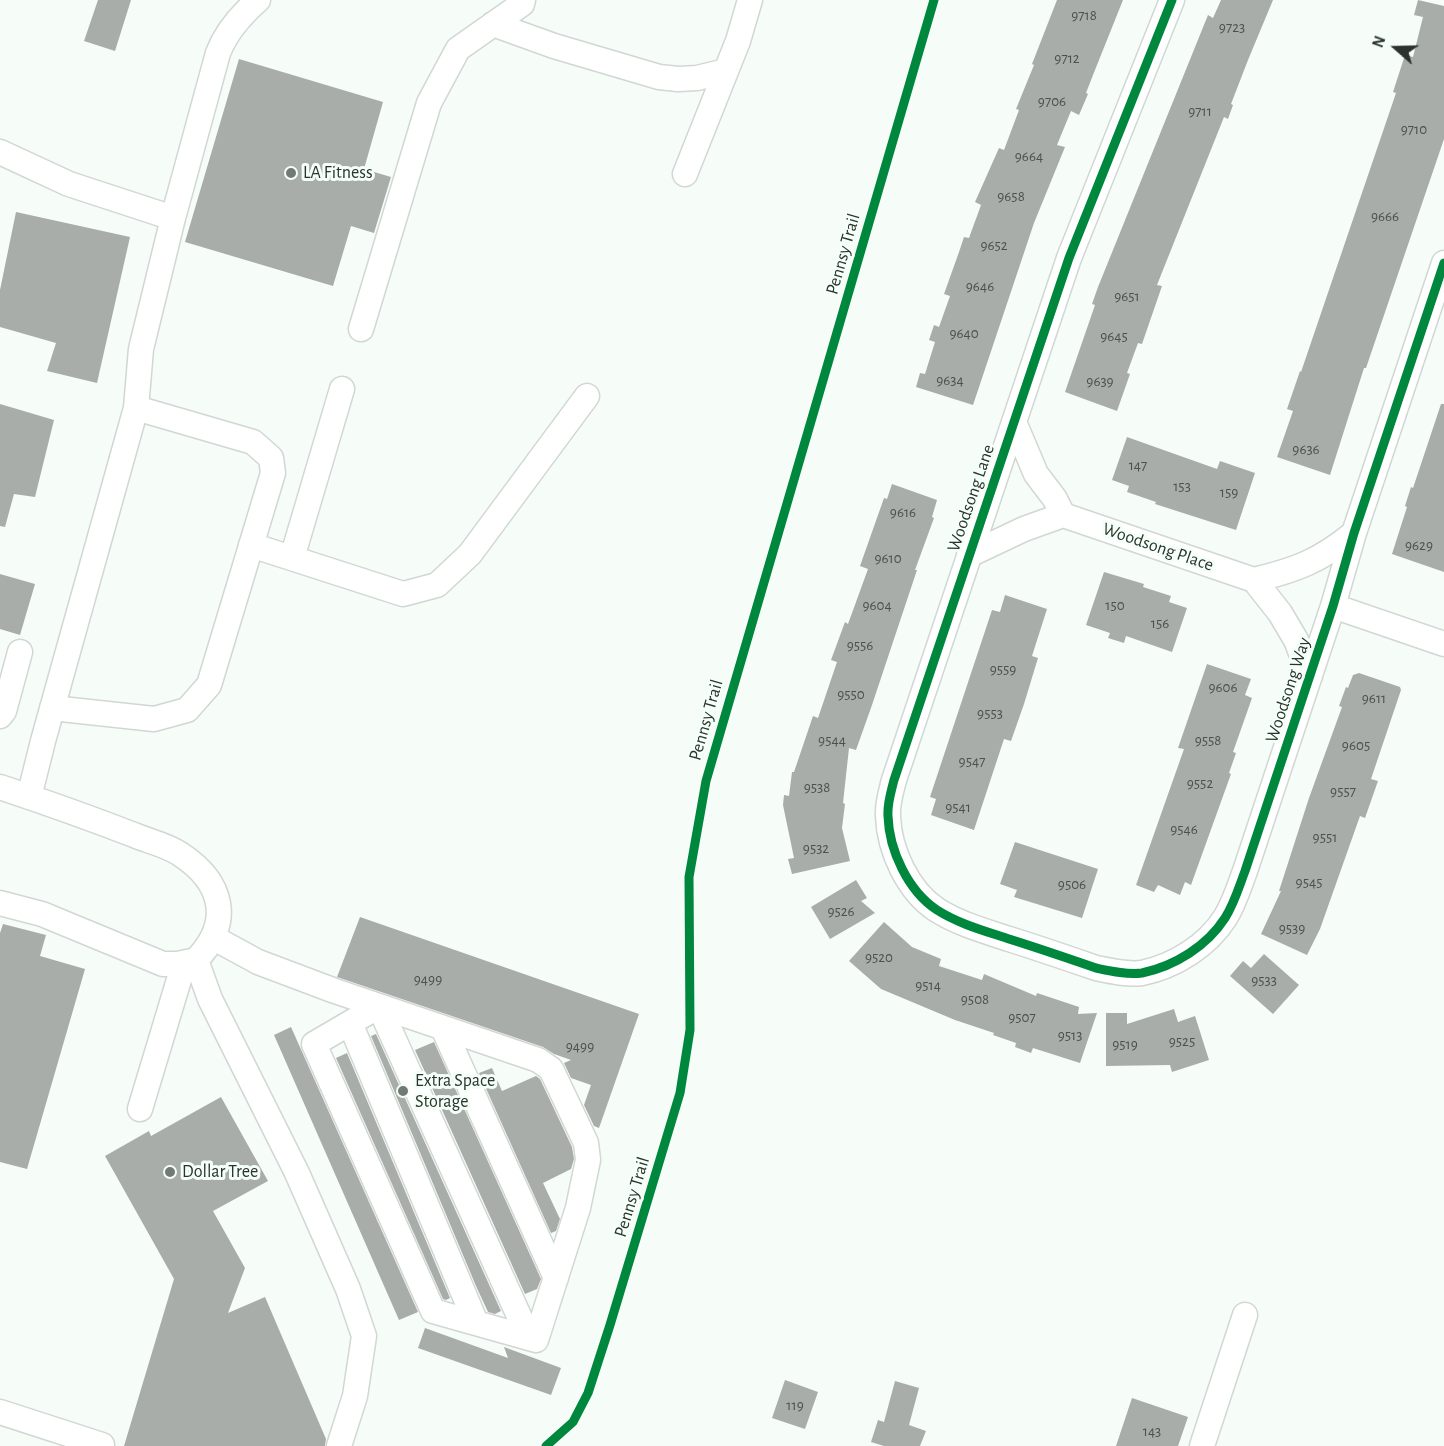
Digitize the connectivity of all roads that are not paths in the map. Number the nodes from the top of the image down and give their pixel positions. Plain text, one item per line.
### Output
1 (258, 0) edge
2 (523, 0) edge
3 (750, 0) edge
4 (1172, 0) edge
5 (494, 24) junction
6 (726, 71) junction
7 (0, 152) edge
8 (685, 174) dead end
9 (173, 218) junction
10 (1444, 263) edge
11 (361, 329) dead end
12 (342, 389) dead end
13 (587, 396) dead end
14 (136, 408) junction
15 (1014, 422) junction
16 (1063, 515) junction
17 (1354, 533) junction
18 (251, 545) junction
19 (969, 555) junction
20 (292, 558) junction
21 (1254, 580) junction
22 (1333, 606) junction
23 (1444, 644) edge
24 (20, 652) dead end
25 (1310, 676) junction
26 (52, 708) junction
27 (0, 717) edge
28 (0, 787) edge
29 (30, 797) junction
30 (0, 903) edge
31 (214, 938) junction
32 (1029, 945) joint
33 (190, 961) junction
34 (379, 1006) junction
35 (350, 1023) junction
36 (443, 1028) junction
37 (140, 1109) dead end
38 (556, 1278) junction
39 (1245, 1315) dead end
40 (476, 1323) junction
41 (529, 1338) junction
42 (0, 1412) edge
43 (102, 1445) edge
44 (339, 1446) edge
45 (1202, 1446) edge

1 - 9 street
2 - 5 street
3 - 6 street
4 - 15 street, Woodsong Lane
5 - 6 street
5 - 11 street
6 - 8 street
7 - 9 street
9 - 14 street
10 - 17 street, Woodsong Way
12 - 20 street
13 - 20 street
14 - 18 street
14 - 26 street
15 - 16 street
15 - 19 street, Woodsong Lane
16 - 19 street
16 - 21 street, Woodsong Place
17 - 21 street
17 - 22 street, Woodsong Way
18 - 20 street
18 - 26 street
19 - 32 street, Woodsong Lane
21 - 25 street
22 - 23 street
22 - 25 street, Woodsong Way
24 - 27 street
25 - 32 street, Woodsong Way
26 - 29 street
28 - 29 street
29 - 31 street
30 - 33 street
31 - 33 street
31 - 34 street
33 - 37 street
33 - 44 street
34 - 35 street
34 - 36 street
34 - 41 street
35 - 40 street
35 - 40 street
36 - 38 street
36 - 38 street
38 - 41 street
39 - 45 street
40 - 41 street
42 - 43 street

